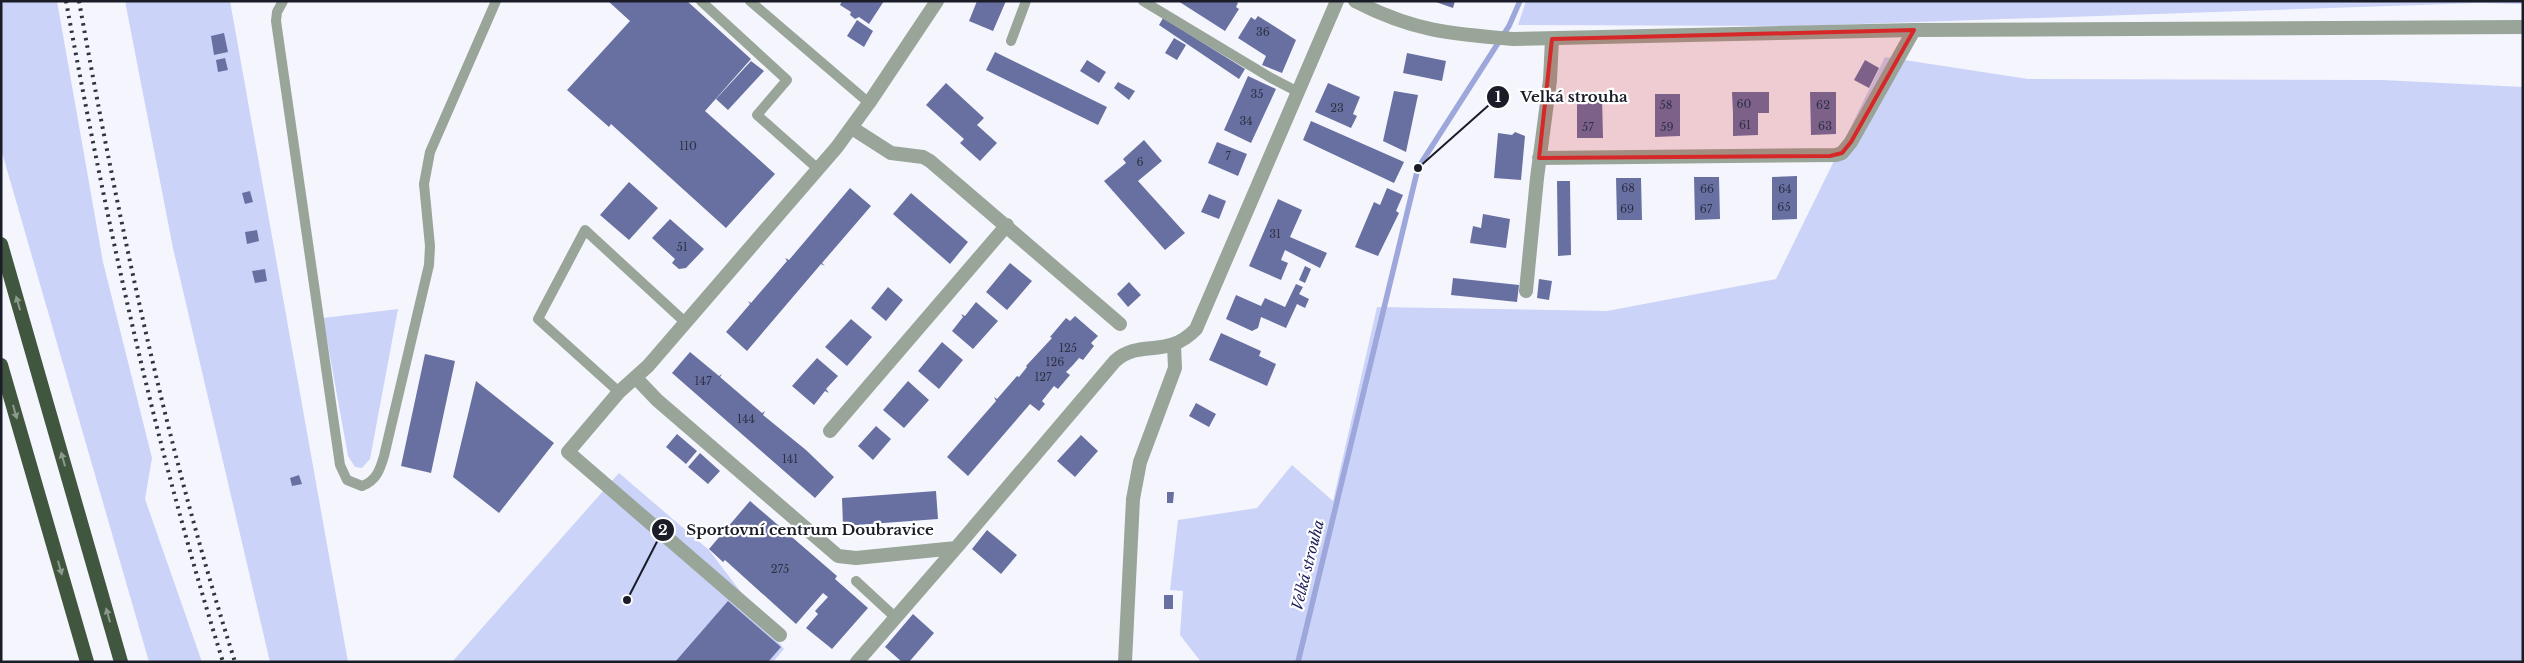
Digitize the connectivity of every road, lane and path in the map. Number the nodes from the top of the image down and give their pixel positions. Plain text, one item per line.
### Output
1 (283, 1) edge
2 (496, 1) edge
3 (701, 1) edge
4 (750, 1) edge
5 (937, 1) edge
6 (1026, 1) edge
7 (1143, 1) edge
8 (1337, 1) edge
9 (1355, 1) edge
10 (2523, 28) edge
11 (1914, 30) junction
12 (1552, 40) junction
13 (1011, 41) dead end
14 (1298, 92) junction
15 (869, 103) junction
16 (852, 128) junction
17 (1539, 158) junction
18 (818, 169) junction
19 (1007, 225) junction
20 (1, 244) edge
21 (1526, 291) dead end
22 (686, 323) junction
23 (1120, 324) dead end
24 (1174, 345) junction
25 (1, 365) edge
26 (636, 378) junction
27 (619, 392) junction
28 (830, 431) dead end
29 (956, 548) junction
30 (856, 581) dead end
31 (896, 618) junction
32 (780, 635) dead end
33 (87, 662) edge
34 (121, 662) edge
35 (857, 662) edge
36 (1125, 662) edge

1 - 2 lane
3 - 18 lane
4 - 15 lane
5 - 15 street
6 - 13 lane
7 - 14 lane
8 - 14 street
9 - 12 street
10 - 11 street
11 - 12 street
11 - 17 street
12 - 17 street
14 - 24 street
15 - 16 street
16 - 18 street
16 - 19 street
17 - 21 street
18 - 22 street
19 - 23 street
19 - 28 street
34 -> 20 highway
22 - 26 street
22 - 27 lane
24 - 29 street
24 - 36 street
25 -> 33 highway
26 - 27 street
26 - 29 street
27 - 32 street
29 - 31 street
30 - 31 lane
31 - 35 street

